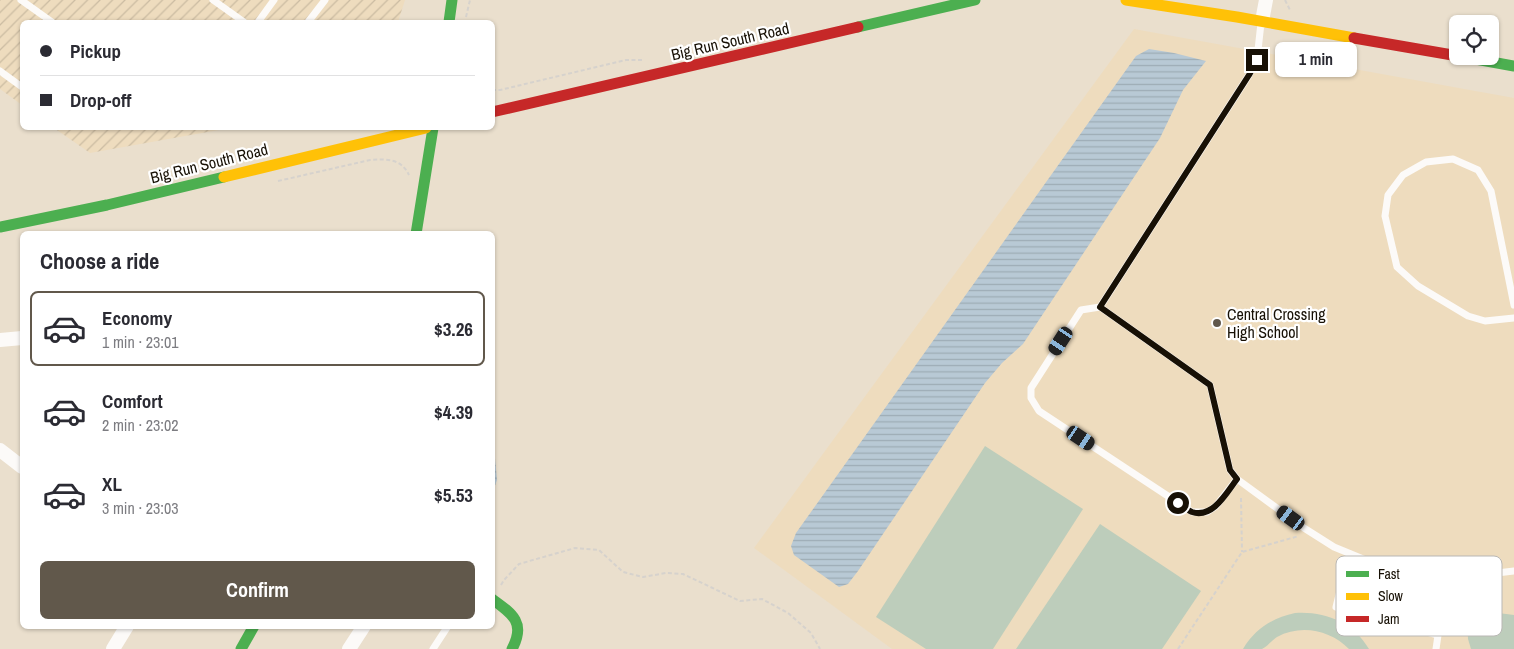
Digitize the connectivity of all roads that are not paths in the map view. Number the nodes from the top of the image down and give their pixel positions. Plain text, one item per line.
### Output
1 (21, 0) edge
2 (213, 0) edge
3 (274, 0) edge
4 (325, 0) edge
5 (452, 0) edge
6 (975, 0) edge
7 (1126, 0) edge
8 (1266, 0) edge
9 (49, 20) edge
10 (241, 20) edge
11 (259, 20) edge
12 (310, 20) edge
13 (449, 20) edge
14 (1262, 22) junction
15 (1449, 54) edge
16 (1499, 63) edge
17 (1514, 66) edge
18 (0, 71) edge
19 (20, 86) edge
20 (495, 111) edge
21 (418, 130) edge
22 (433, 130) edge
23 (0, 227) edge
24 (416, 231) edge
25 (1514, 305) edge
26 (1100, 307) junction
27 (1514, 318) edge
28 (20, 338) edge
29 (0, 340) edge
30 (0, 450) edge
31 (20, 466) edge
32 (1237, 479) junction
33 (1350, 554) joint
34 (1355, 556) edge
35 (495, 600) edge
36 (124, 629) edge
37 (252, 629) edge
38 (362, 629) edge
39 (446, 629) edge
40 (1438, 636) edge
41 (114, 649) edge
42 (241, 649) edge
43 (349, 649) edge
44 (433, 649) edge
45 (512, 649) edge
46 (1436, 649) edge

1 - 9 lane
2 - 10 lane
3 - 11 lane
4 - 12 lane
5 - 13 street
6 - 20 street, Big Run South Road
7 - 14 street
8 - 14 street
14 - 15 street
14 - 26 lane
16 - 17 street
18 - 19 lane
21 - 23 street, Big Run South Road
22 - 24 street
25 - 27 lane
26 - 32 lane
26 - 32 lane
28 - 29 street
30 - 31 street
32 - 33 lane
33 - 34 lane
35 - 45 street
36 - 41 street
37 - 42 street
38 - 43 street
39 - 44 lane
40 - 46 lane

